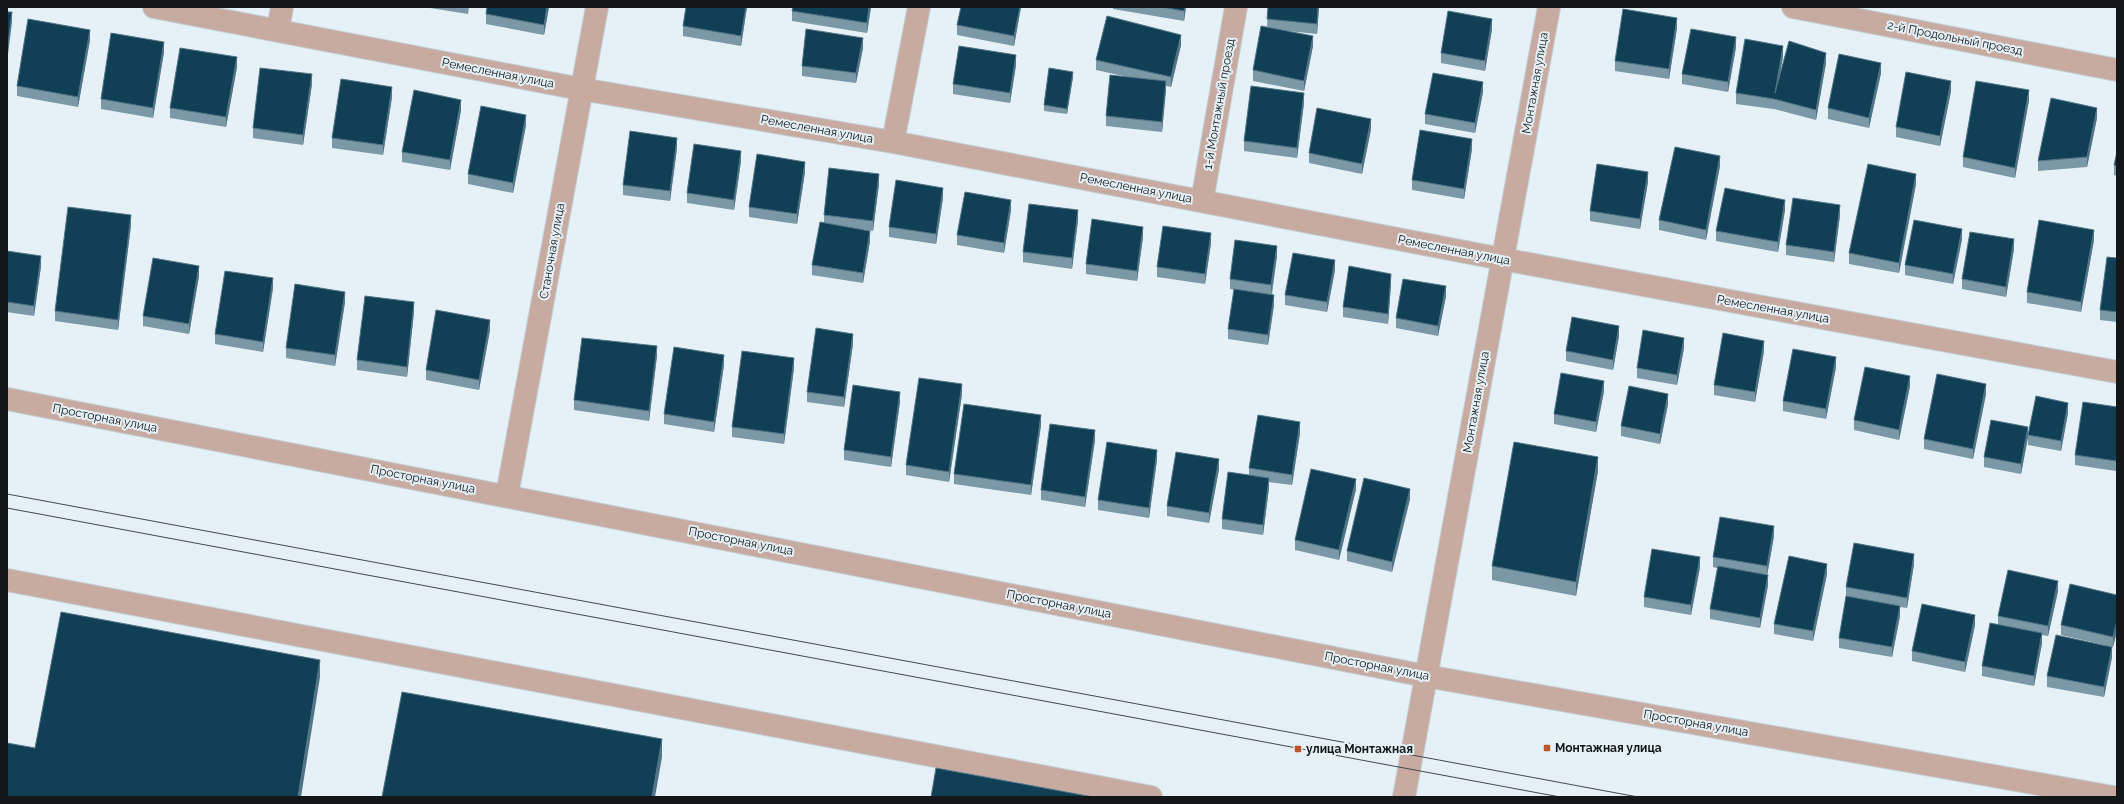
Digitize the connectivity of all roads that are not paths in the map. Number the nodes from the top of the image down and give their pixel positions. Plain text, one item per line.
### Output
1 (154, 7) edge
2 (282, 7) edge
3 (597, 7) edge
4 (919, 7) edge
5 (1236, 7) edge
6 (1549, 7) edge
7 (1793, 7) edge
8 (278, 30) junction
9 (2117, 70) edge
10 (582, 89) junction
11 (893, 142) junction
12 (1202, 201) junction
13 (1502, 259) junction
14 (2117, 372) edge
15 (7, 399) edge
16 (507, 495) junction
17 (7, 580) edge
18 (1426, 676) junction
19 (1152, 797) edge
20 (1404, 797) edge
21 (2113, 797) edge

1 - 8 street, Ремесленная улица
2 - 8 street
3 - 10 street, Станочная улица
4 - 11 street
5 - 12 street, 1-й Монтажный проезд
6 - 13 street, Монтажная улица
7 - 9 street, 2-й Продольный проезд
8 - 10 street, Ремесленная улица
10 - 11 street, Ремесленная улица
10 - 16 street, Станочная улица
11 - 12 street, Ремесленная улица
12 - 13 street, Ремесленная улица
13 - 14 street, Ремесленная улица
13 - 18 street, Монтажная улица
15 - 16 street, Просторная улица
16 - 18 street, Просторная улица
17 - 19 street
18 - 20 street, Монтажная улица
18 - 21 street, Просторная улица

